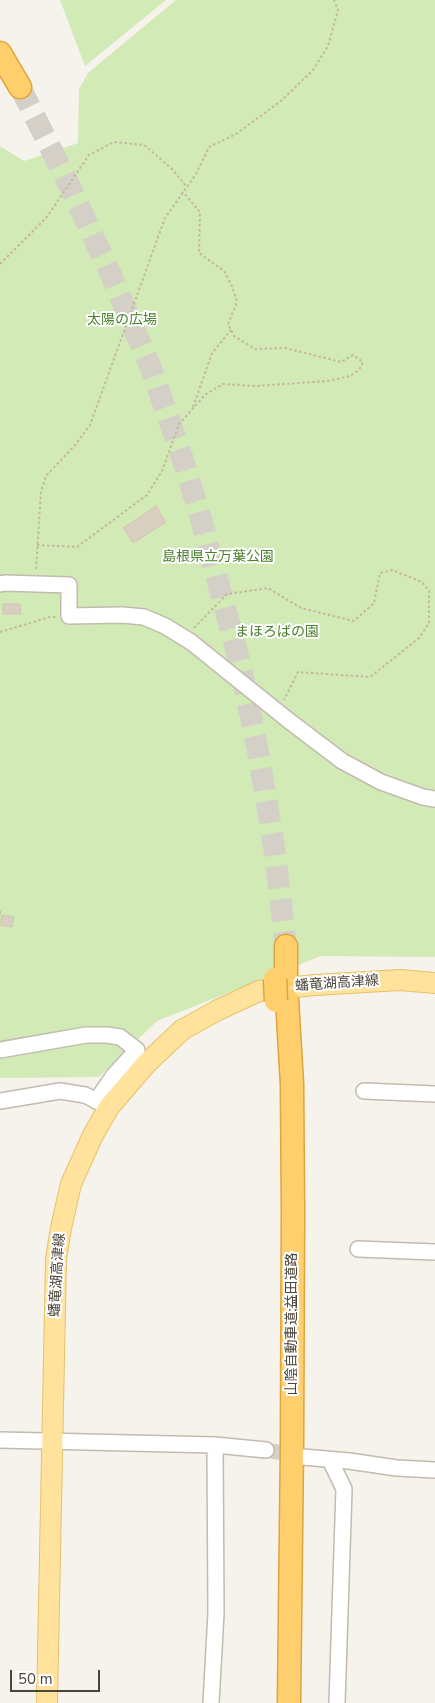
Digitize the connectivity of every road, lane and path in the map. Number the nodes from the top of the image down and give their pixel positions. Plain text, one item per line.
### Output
1 (334, 0) edge
2 (187, 186) junction
3 (183, 192) junction
4 (0, 264) edge
5 (231, 330) junction
6 (192, 410) junction
7 (37, 545) junction
8 (36, 583) junction
9 (0, 584) edge
10 (69, 616) junction
11 (192, 630) dead end
12 (0, 632) edge
13 (282, 704) dead end
14 (435, 799) edge
15 (280, 948) tunnel mouth
16 (435, 982) edge
17 (281, 989) junction
18 (0, 1050) edge
19 (364, 1091) dead end
20 (435, 1094) edge
21 (0, 1101) edge
22 (102, 1104) junction
23 (358, 1249) dead end
24 (435, 1252) edge
25 (0, 1440) edge
26 (52, 1442) junction
27 (215, 1445) junction
28 (266, 1450) tunnel mouth
29 (303, 1457) tunnel mouth
30 (330, 1460) junction
31 (435, 1470) edge
32 (48, 1703) edge
33 (211, 1703) edge
34 (280, 1703) edge
35 (289, 1703) edge
36 (337, 1703) edge

1 - 2 path
2 - 3 path
2 - 4 path
3 - 5 path
3 - 7 path
5 - 6 path
5 - 6 path
6 - 7 path
7 - 8 path
8 - 9 street
8 - 10 street
10 - 12 path
10 - 14 street
11 - 13 path
15 - 17 highway, 山陰自動車道;益田道路
16 - 22 main road, 蟠竜湖高津線
17 - 34 highway, 山陰自動車道;益田道路
17 - 35 highway, 山陰自動車道;益田道路
18 - 22 street
19 - 20 street
21 - 22 street
22 - 26 main road, 蟠竜湖高津線
23 - 24 street
25 - 26 street
26 - 27 street
26 - 32 main road, 蟠竜湖高津線
27 - 28 street
27 - 33 street
29 - 30 street
30 - 31 street
30 - 36 street

